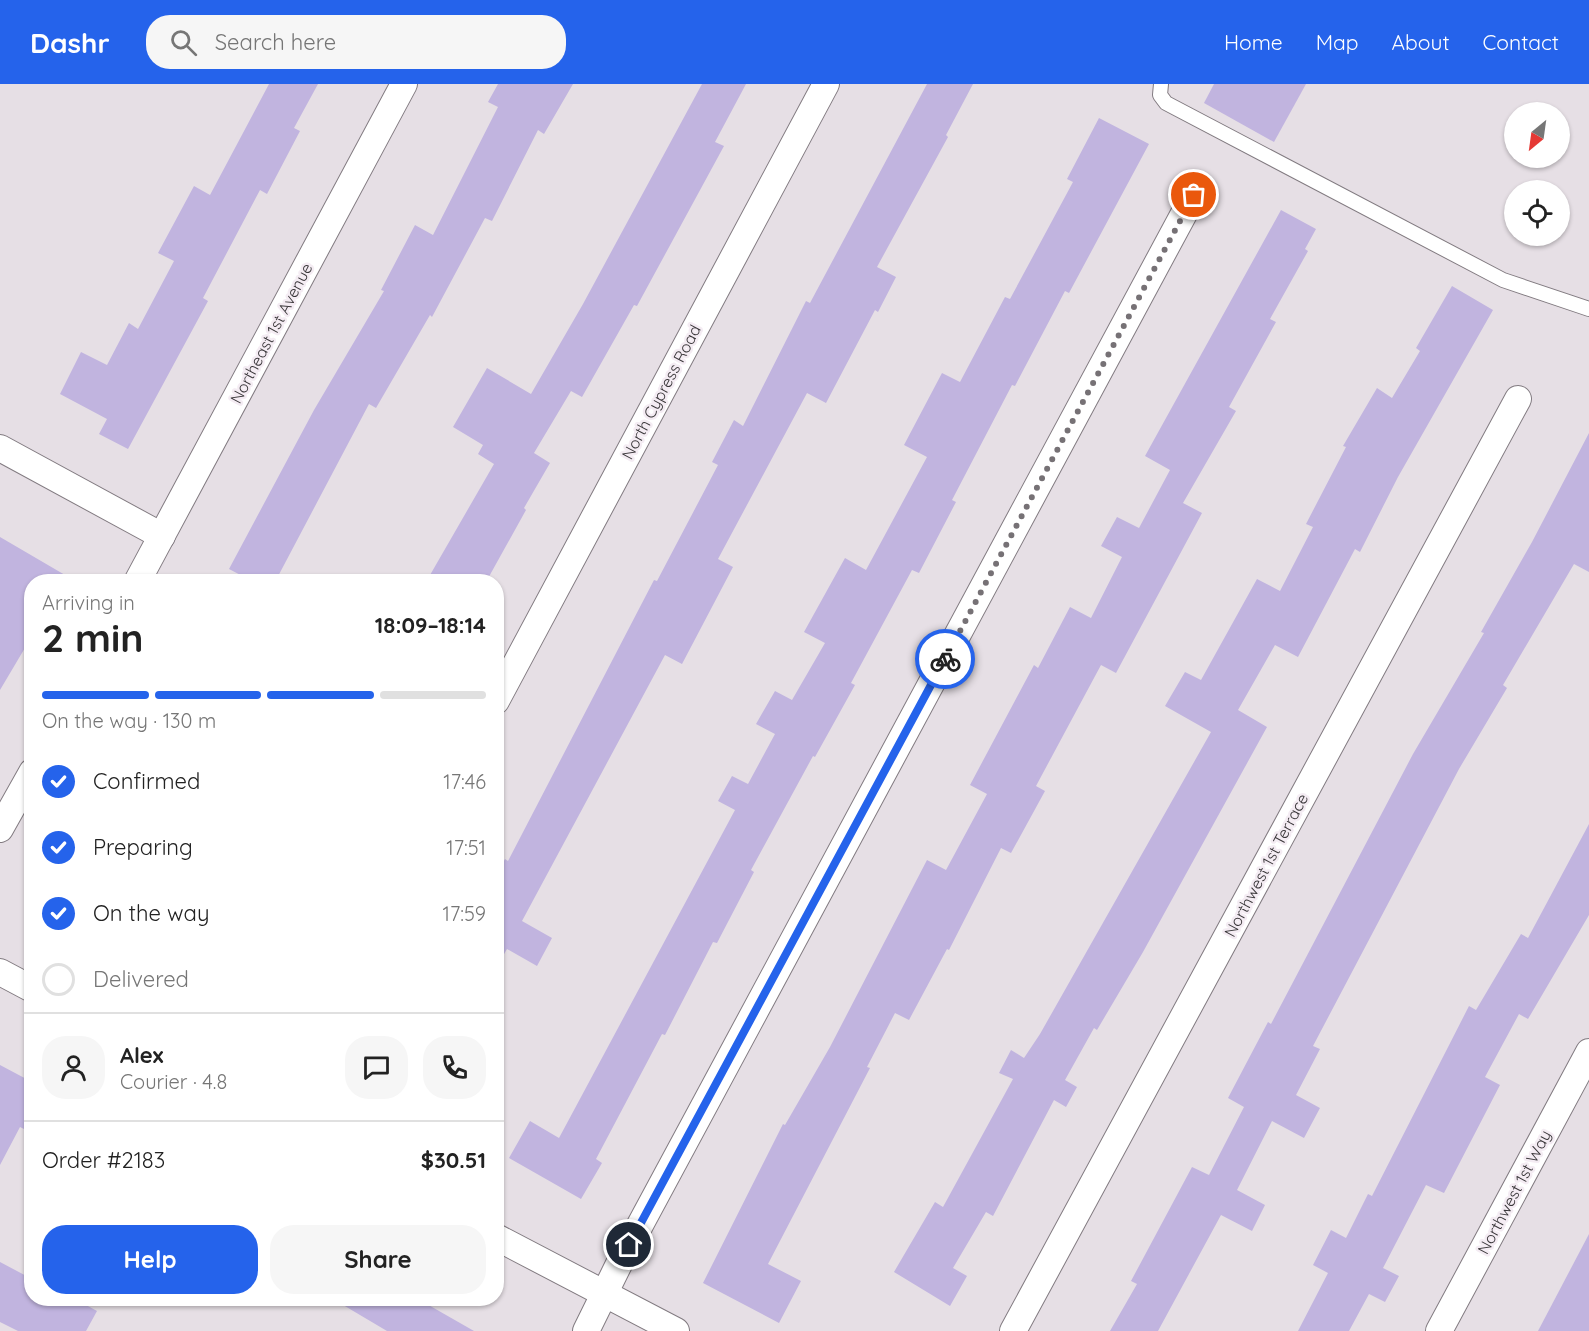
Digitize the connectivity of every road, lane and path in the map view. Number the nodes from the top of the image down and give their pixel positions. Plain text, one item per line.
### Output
1 (404, 84) edge
2 (826, 84) edge
3 (1161, 84) edge
4 (1194, 195) dead end
5 (1589, 309) edge
6 (1518, 399) dead end
7 (0, 448) edge
8 (162, 536) junction
9 (141, 574) edge
10 (504, 685) edge
11 (24, 786) edge
12 (0, 829) edge
13 (0, 972) edge
14 (24, 985) edge
15 (1589, 1052) edge
16 (504, 1241) edge
17 (603, 1293) junction
18 (586, 1331) edge
19 (676, 1331) edge
20 (1013, 1331) edge
21 (1439, 1331) edge

1 - 8 street, Northeast 1st Avenue
2 - 10 street, North Cypress Road
3 - 5 lane
4 - 17 street
6 - 20 street, Northwest 1st Terrace
7 - 8 street
8 - 9 street, Northeast 1st Avenue
11 - 12 street
13 - 14 street
15 - 21 street, Northwest 1st Way
16 - 17 street
17 - 18 street
17 - 19 street

